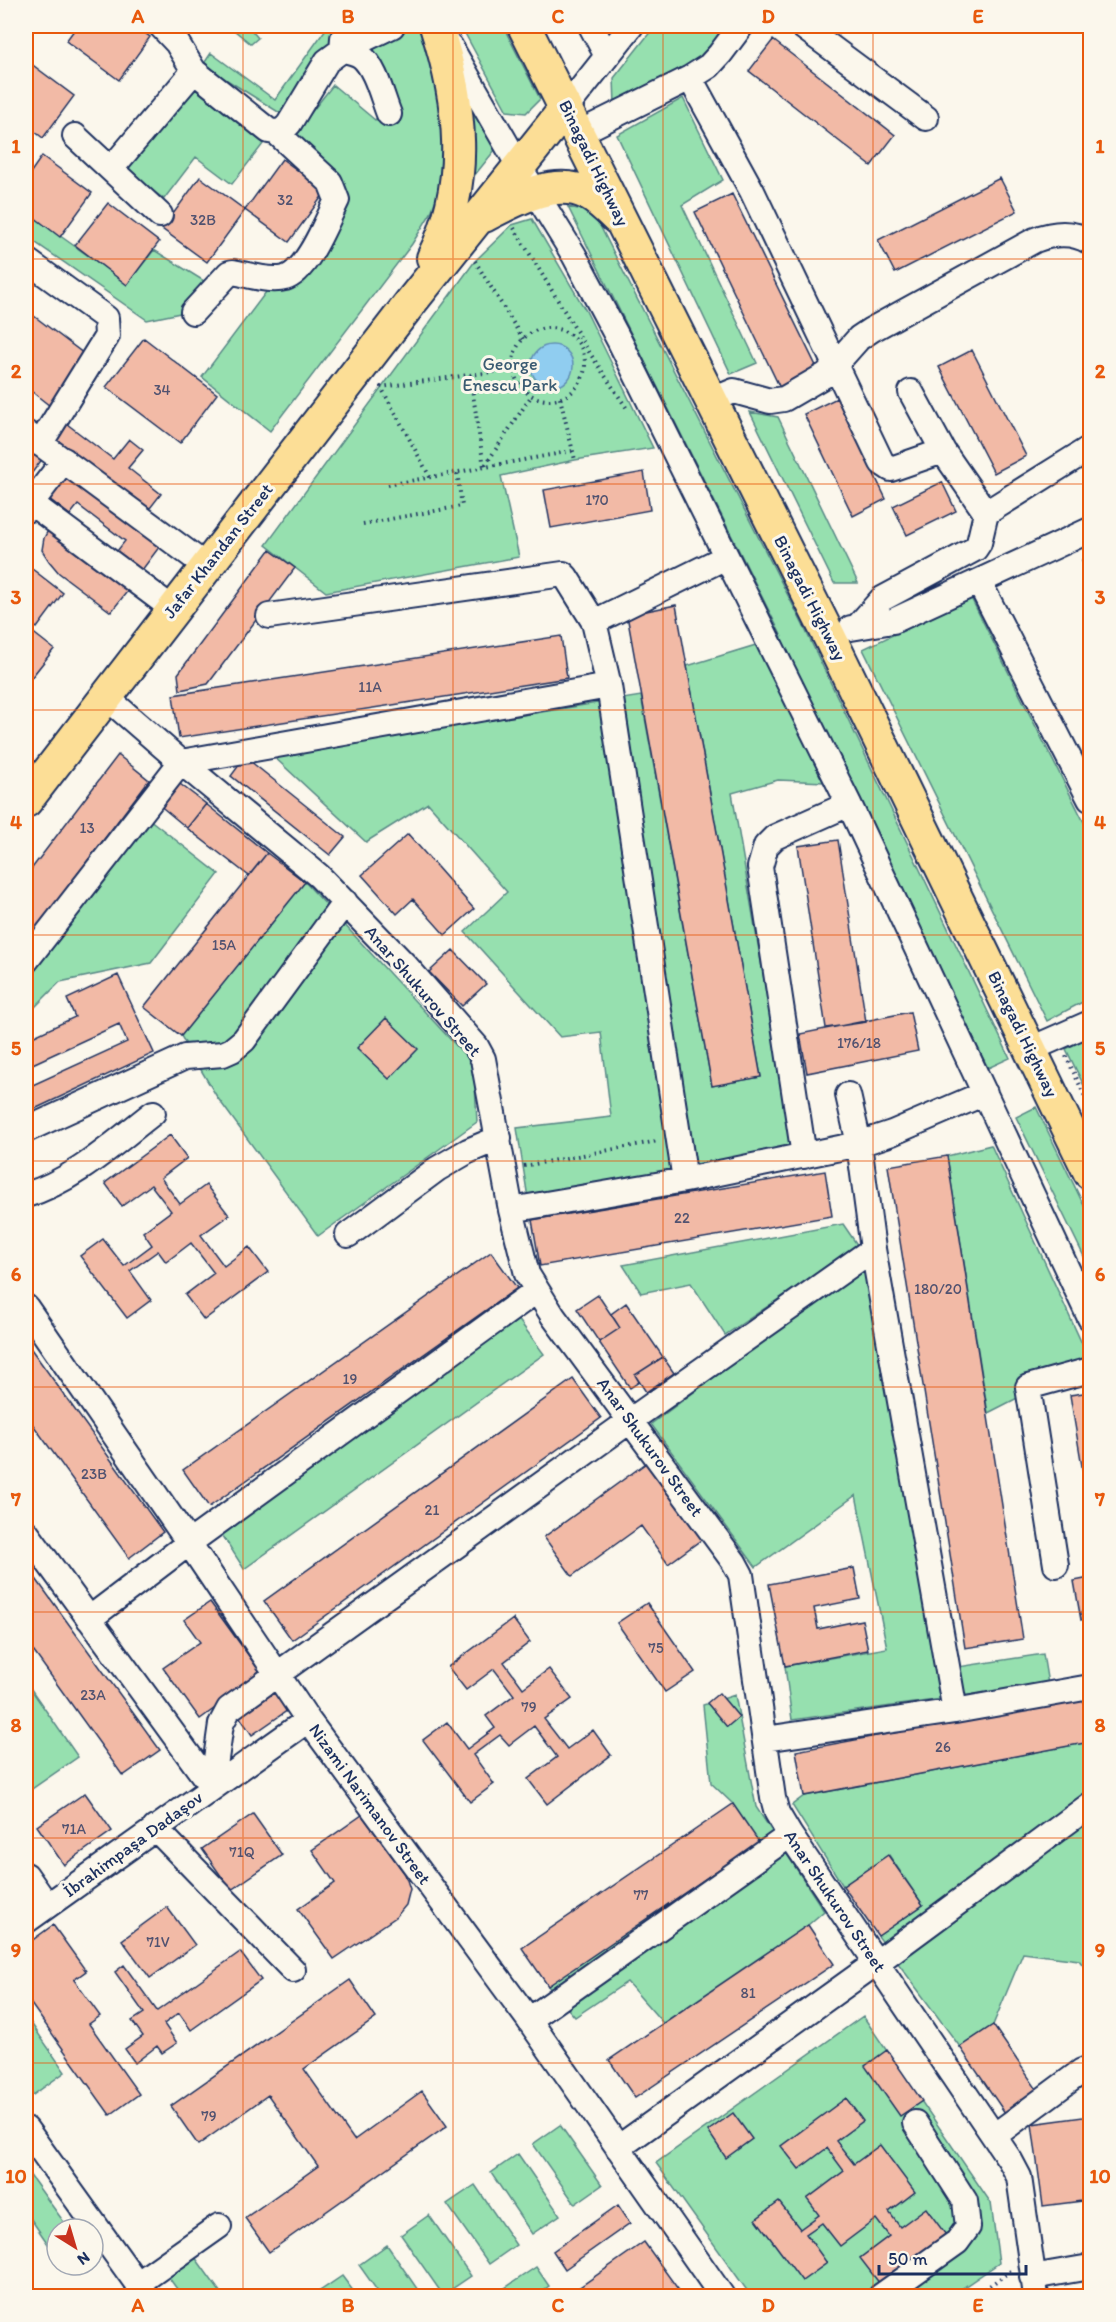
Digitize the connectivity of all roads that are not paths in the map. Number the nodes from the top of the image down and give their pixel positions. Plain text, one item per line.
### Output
1 (161, 26) edge
2 (356, 26) edge
3 (392, 26) edge
4 (437, 26) edge
5 (524, 26) edge
6 (591, 26) edge
7 (631, 26) edge
8 (741, 26) edge
9 (802, 26) edge
10 (342, 50) junction
11 (607, 56) junction
12 (194, 71) junction
13 (690, 78) junction
14 (389, 114) dead end
15 (926, 118) dead end
16 (573, 120) junction
17 (494, 124) junction
18 (277, 133) junction
19 (546, 134) junction
20 (75, 135) dead end
21 (519, 166) junction
22 (111, 169) junction
23 (536, 193) junction
24 (160, 215) dead end
25 (473, 223) junction
26 (625, 225) junction
27 (1090, 242) edge
28 (26, 260) edge
29 (411, 302) junction
30 (193, 312) dead end
31 (835, 364) junction
32 (911, 392) dead end
33 (710, 400) junction
34 (33, 438) edge
35 (1090, 448) edge
36 (943, 451) junction
37 (64, 460) junction
38 (28, 507) edge
39 (986, 513) junction
40 (1090, 530) edge
41 (726, 557) junction
42 (206, 566) junction
43 (979, 582) junction
44 (173, 609) junction
45 (269, 616) dead end
46 (594, 622) junction
47 (858, 626) junction
48 (830, 638) junction
49 (609, 686) junction
50 (105, 696) junction
51 (181, 762) junction
52 (1090, 799) edge
53 (26, 801) edge
54 (849, 804) junction
55 (345, 902) junction
56 (26, 961) edge
57 (1090, 1023) edge
58 (1031, 1049) junction
59 (985, 1093) junction
60 (848, 1095) dead end
61 (153, 1113) dead end
62 (26, 1130) edge
63 (499, 1138) junction
64 (859, 1144) junction
65 (804, 1156) junction
66 (1090, 1173) edge
67 (685, 1180) junction
68 (26, 1195) edge
69 (511, 1210) junction
70 (348, 1235) dead end
71 (873, 1249) junction
72 (536, 1290) junction
73 (26, 1307) edge
74 (1090, 1318) edge
75 (1090, 1370) edge
76 (631, 1420) junction
77 (26, 1532) edge
78 (189, 1543) junction
79 (1056, 1565) dead end
80 (89, 1618) junction
81 (277, 1674) junction
82 (1090, 1687) edge
83 (955, 1711) junction
84 (308, 1720) junction
85 (765, 1738) junction
86 (212, 1787) junction
87 (1090, 1805) edge
88 (154, 1827) junction
89 (790, 1835) junction
90 (26, 1875) edge
91 (47, 1905) junction
92 (26, 1921) edge
93 (876, 1963) junction
94 (293, 1970) dead end
95 (529, 2020) junction
96 (1090, 2068) edge
97 (915, 2123) dead end
98 (26, 2129) edge
99 (994, 2136) junction
100 (618, 2148) junction
101 (219, 2226) dead end
102 (1090, 2267) edge
103 (1033, 2277) edge
104 (141, 2290) edge
105 (722, 2296) edge
106 (881, 2296) edge

1 - 12 street
2 - 10 street
3 - 10 street
4 - 17 street
4 - 29 main road
5 - 16 main road, Binagadi Highway
6 - 11 street
7 - 11 street
8 - 13 street
9 - 15 street
10 - 14 street
10 - 18 street
11 - 16 street
12 - 18 street
12 - 22 street
13 - 16 street
13 - 31 street
16 - 19 main road
16 - 26 main road, Binagadi Highway
17 - 19 street
17 - 21 street
18 - 30 street
19 - 21 main road
20 - 22 street
21 - 23 street
21 - 25 main road
22 - 24 street
23 - 25 main road
23 - 26 main road
23 - 41 street
25 - 29 main road
26 - 33 main road, Binagadi Highway
27 - 31 street
28 - 34 street
29 - 42 main road, Jafar Khandan Street
31 - 33 street
31 - 36 street
32 - 36 street
33 - 48 main road, Binagadi Highway
34 - 37 street
35 - 39 street
36 - 39 street
37 - 38 street
37 - 42 street
38 - 44 street
39 - 47 street
40 - 43 street
41 - 46 street
41 - 54 street
42 - 44 main road, Jafar Khandan Street
43 - 47 street
43 - 52 street
44 - 50 main road, Jafar Khandan Street
45 - 46 street
46 - 49 street
47 - 48 street
48 - 58 main road, Binagadi Highway
49 - 51 street
49 - 67 street
50 - 51 street, Anar Shukurov Street
50 - 53 main road, Jafar Khandan Street
51 - 55 street, Anar Shukurov Street
51 - 56 street
54 - 59 street
54 - 65 street
55 - 62 street
55 - 63 street, Anar Shukurov Street
57 - 58 street
58 - 66 main road, Binagadi Highway
59 - 64 street
59 - 74 street
60 - 64 street
61 - 68 street
63 - 69 street, Anar Shukurov Street
63 - 70 street
64 - 65 street
64 - 71 street
65 - 67 street
67 - 69 street
69 - 72 street, Anar Shukurov Street
71 - 76 street
71 - 83 street
72 - 76 street, Anar Shukurov Street
72 - 78 street
73 - 78 street, Nizami Narimanov Street
75 - 79 street
76 - 81 street
76 - 85 street, Anar Shukurov Street
77 - 80 street
78 - 80 street
78 - 81 street, Nizami Narimanov Street
80 - 86 street
81 - 84 street, Nizami Narimanov Street
81 - 86 street
82 - 83 street
83 - 85 street
84 - 86 street, İbrahimpaşa Dadaşov
84 - 95 street, Nizami Narimanov Street
85 - 89 street, Anar Shukurov Street
86 - 88 street, İbrahimpaşa Dadaşov
87 - 93 street
88 - 91 street, İbrahimpaşa Dadaşov
88 - 94 street
89 - 93 street, Anar Shukurov Street
89 - 95 street
90 - 91 street
91 - 92 street, İbrahimpaşa Dadaşov
93 - 99 street, Anar Shukurov Street
93 - 100 street
95 - 100 street, Nizami Narimanov Street
96 - 99 street
97 - 106 street
98 - 104 street
99 - 103 street, Anar Shukurov Street
100 - 105 street, Nizami Narimanov Street
101 - 104 street
102 - 103 street

